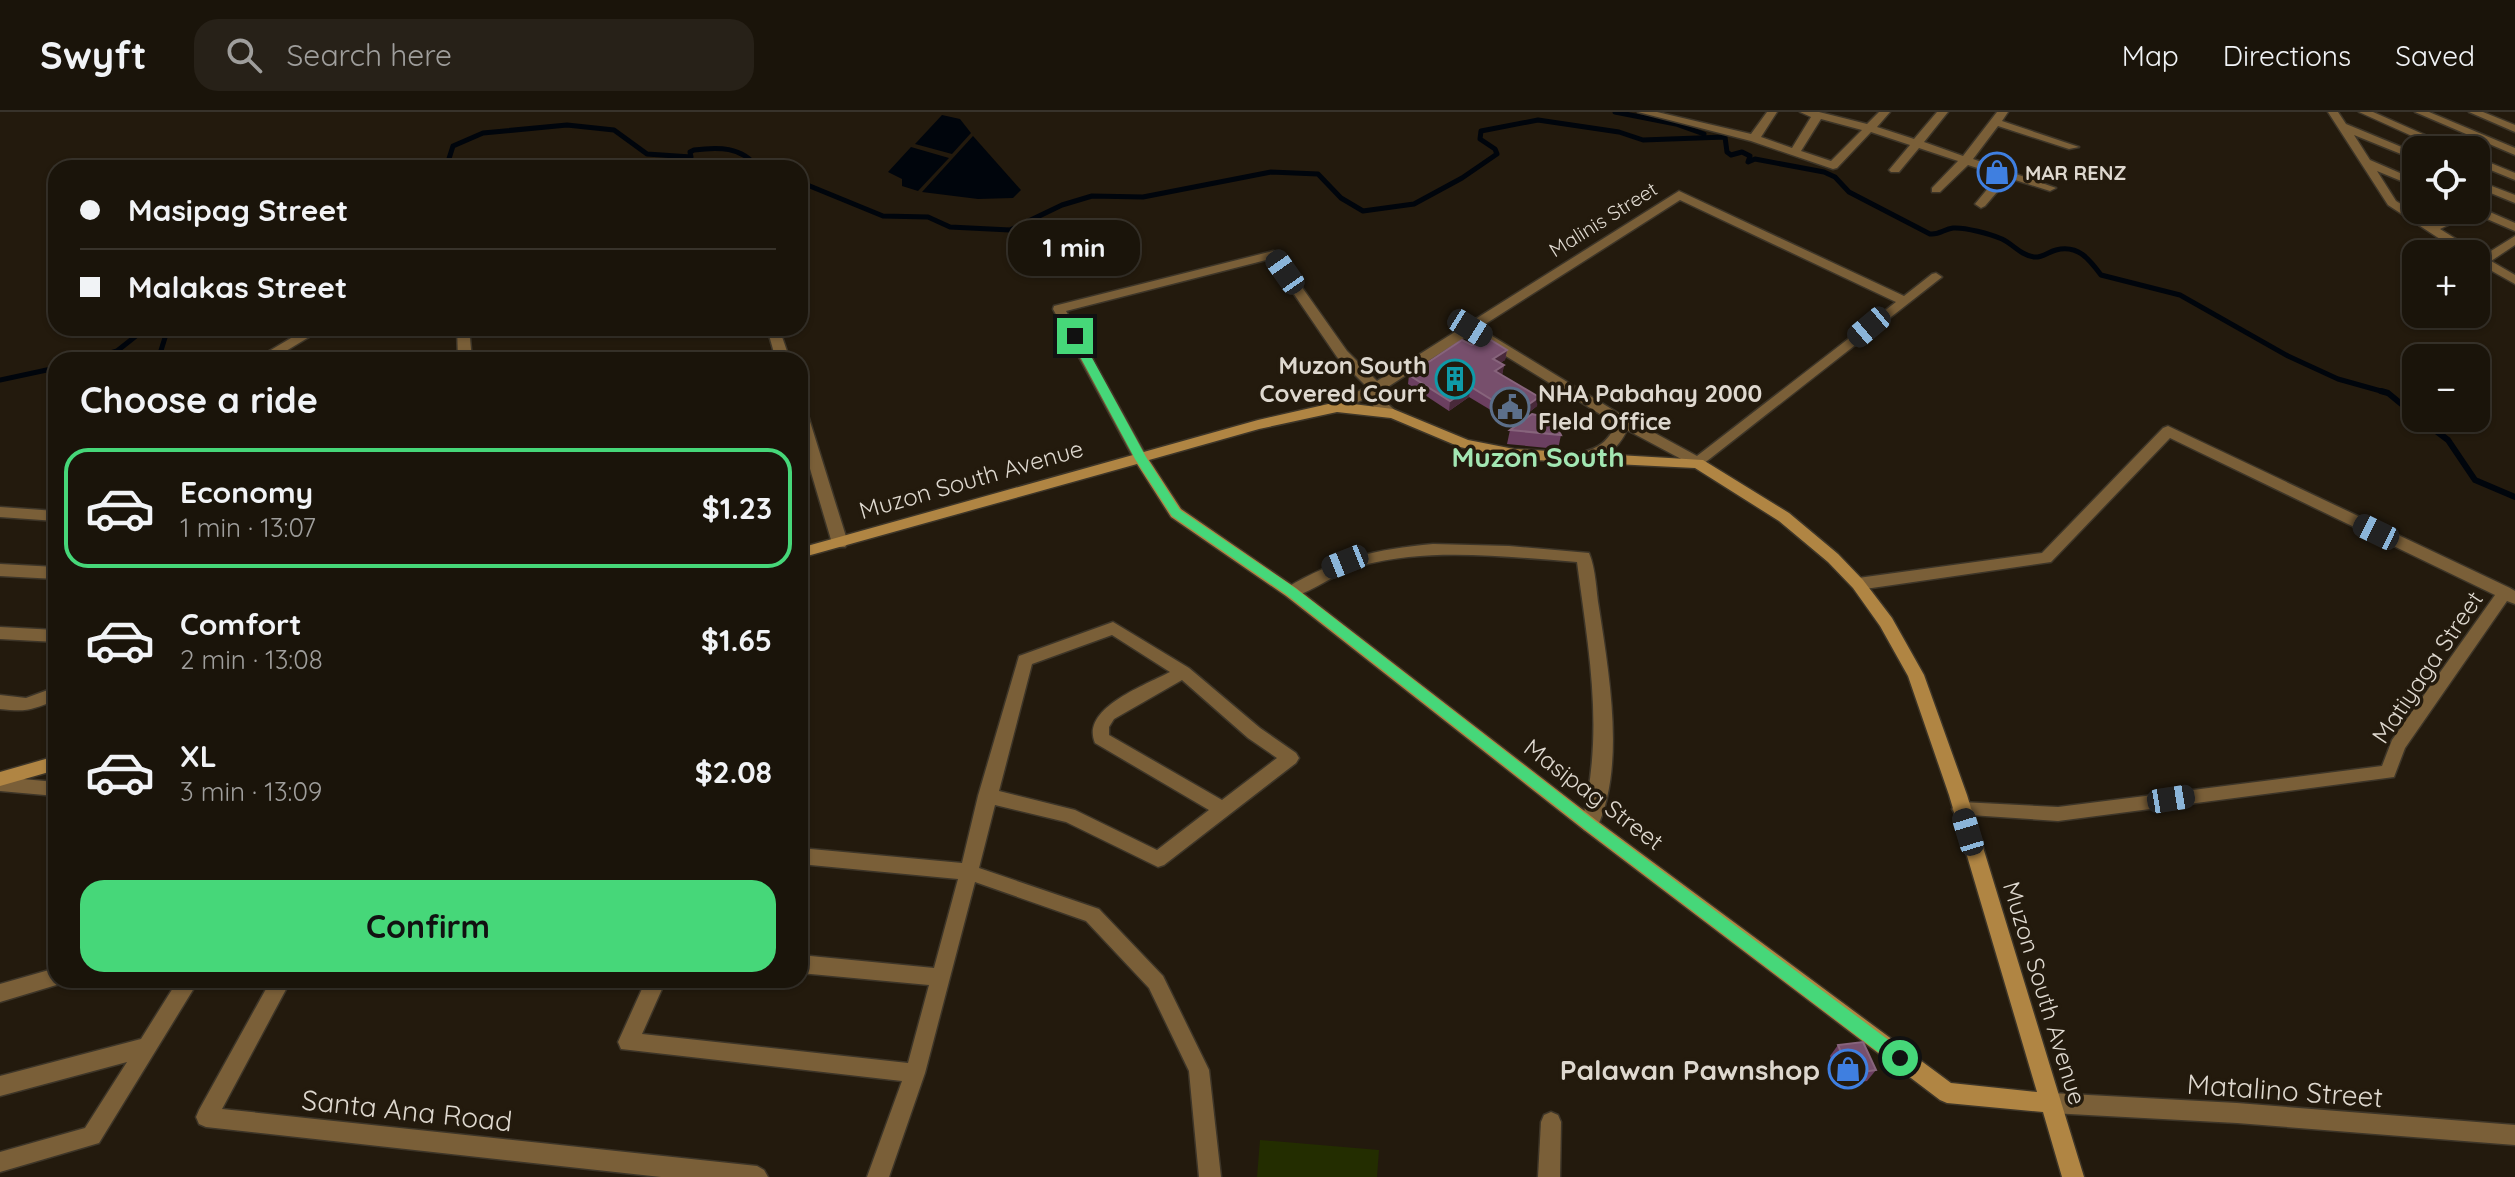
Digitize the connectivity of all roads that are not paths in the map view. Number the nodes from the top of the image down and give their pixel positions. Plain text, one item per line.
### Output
1 (1643, 112) edge
2 (1716, 112) edge
3 (1772, 112) edge
4 (1805, 112) edge
5 (1885, 112) edge
6 (1943, 112) edge
7 (2003, 112) edge
8 (2333, 112) edge
9 (2364, 112) edge
10 (2420, 112) edge
11 (2474, 112) edge
12 (1668, 114) edge
13 (1818, 115) junction
14 (1995, 122) junction
15 (1709, 126) junction
16 (2341, 126) junction
17 (1872, 129) junction
18 (2515, 129) edge
19 (2420, 136) edge
20 (1754, 138) junction
21 (1918, 144) junction
22 (2073, 147) dead end
23 (2402, 151) edge
24 (1795, 152) junction
25 (2515, 152) edge
26 (1965, 161) junction
27 (2363, 161) junction
28 (2490, 166) edge
29 (1895, 170) dead end
30 (2006, 174) junction
31 (2515, 177) edge
32 (2402, 178) edge
33 (2050, 188) dead end
34 (2490, 189) edge
35 (1936, 190) dead end
36 (2515, 199) edge
37 (1981, 204) dead end
38 (2490, 216) edge
39 (2440, 224) edge
40 (2515, 227) edge
41 (2430, 229) junction
42 (2448, 240) edge
43 (2511, 246) edge
44 (2490, 255) edge
45 (2490, 265) edge
46 (1936, 277) dead end
47 (2515, 280) edge
48 (1905, 301) junction
49 (1470, 328) junction
50 (304, 336) edge
51 (275, 352) edge
52 (1376, 388) junction
53 (1337, 407) junction
54 (1391, 413) junction
55 (1613, 416) junction
56 (808, 438) edge
57 (1574, 458) junction
58 (1141, 459) junction
59 (1698, 463) junction
60 (0, 513) edge
61 (48, 516) edge
62 (840, 543) junction
63 (808, 551) edge
64 (0, 570) edge
65 (48, 573) edge
66 (1858, 584) junction
67 (1291, 592) junction
68 (2510, 595) edge
69 (0, 633) edge
70 (48, 636) edge
71 (1183, 672) junction
72 (48, 696) edge
73 (0, 702) edge
74 (48, 766) edge
75 (0, 782) edge
76 (48, 788) edge
77 (987, 796) junction
78 (1221, 808) junction
79 (1961, 809) junction
80 (1590, 825) junction
81 (808, 857) edge
82 (968, 872) junction
83 (808, 965) edge
84 (939, 977) junction
85 (48, 979) edge
86 (184, 988) edge
87 (277, 988) edge
88 (652, 988) edge
89 (0, 993) edge
90 (147, 1047) junction
91 (915, 1073) junction
92 (0, 1086) edge
93 (2051, 1103) junction
94 (1551, 1122) dead end
95 (2515, 1135) edge
96 (0, 1162) edge
97 (757, 1177) edge
98 (878, 1177) edge
99 (1210, 1177) edge
100 (1549, 1177) edge
101 (2073, 1177) edge

1 - 12 street
2 - 15 street
3 - 20 street
4 - 13 street
5 - 17 street
6 - 21 street
7 - 14 street
8 - 16 street
9 - 19 street
10 - 25 street
11 - 18 street
12 - 15 street
13 - 17 street
13 - 24 street
14 - 22 street
14 - 26 street
15 - 20 street
16 - 23 street
16 - 27 street
17 - 21 street
17 - 24 street
20 - 24 street
21 - 26 street
21 - 29 street
26 - 30 street
26 - 35 street
27 - 32 street
27 - 41 street
28 - 31 street
30 - 33 street
30 - 37 street
34 - 36 street
38 - 40 street
39 - 41 street
41 - 42 street
43 - 44 street
45 - 47 street
46 - 48 street
48 - 49 street, Malinis Street
48 - 59 street
49 - 52 street, Malinis Street
49 - 55 street
50 - 51 street
52 - 53 street, Malinis Street
52 - 54 street
52 - 58 street
53 - 54 street, Muzon South Avenue
53 - 58 street, Muzon South Avenue
54 - 57 street, Muzon South Avenue
55 - 57 street
55 - 59 street
56 - 62 street
57 - 59 street, Muzon South Avenue
58 - 62 street, Muzon South Avenue
58 - 67 street, Masipag Street
59 - 66 street, Muzon South Avenue
60 - 61 street
62 - 63 street, Muzon South Avenue
64 - 65 street
66 - 68 street
66 - 79 street, Muzon South Avenue
67 - 80 street, Masipag Street
67 - 80 street
68 - 79 street, Matiyaga Street
69 - 70 street
71 - 77 street
71 - 78 street
71 - 78 street
72 - 73 street
74 - 75 street
75 - 76 street
77 - 78 street
77 - 82 street
79 - 93 street, Muzon South Avenue
80 - 93 street, Masipag Street
81 - 82 street
82 - 84 street
82 - 99 street
83 - 84 street
84 - 91 street
85 - 89 street
86 - 90 street
87 - 97 street, Santa Ana Road
88 - 91 street
90 - 92 street
90 - 96 street
91 - 98 street
93 - 95 street, Matalino Street
93 - 101 street, Muzon South Avenue
94 - 100 street

